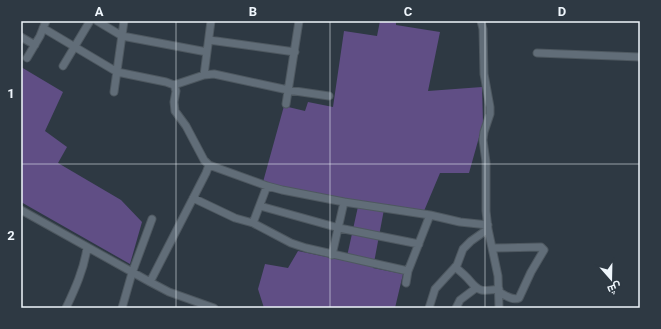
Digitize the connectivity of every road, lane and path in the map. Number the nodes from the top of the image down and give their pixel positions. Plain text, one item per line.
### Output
1 (90, 21) edge
2 (97, 21) edge
3 (124, 21) edge
4 (211, 21) edge
5 (300, 21) edge
6 (481, 21) edge
7 (44, 24) edge
8 (122, 36) junction
9 (21, 37) edge
10 (209, 40) junction
11 (35, 45) junction
12 (75, 47) junction
13 (207, 52) junction
14 (294, 52) junction
15 (537, 53) dead end
16 (640, 57) edge
17 (27, 58) dead end
18 (63, 66) dead end
19 (117, 72) junction
20 (204, 74) junction
21 (174, 85) junction
22 (288, 90) junction
23 (114, 92) dead end
24 (329, 96) dead end
25 (286, 104) dead end
26 (209, 165) junction
27 (267, 186) junction
28 (193, 198) junction
29 (344, 202) junction
30 (260, 206) junction
31 (21, 210) edge
32 (430, 215) junction
33 (152, 219) dead end
34 (253, 223) junction
35 (488, 227) junction
36 (339, 228) junction
37 (419, 244) junction
38 (87, 248) junction
39 (492, 248) junction
40 (332, 255) junction
41 (455, 267) junction
42 (408, 271) junction
43 (132, 273) junction
44 (150, 282) junction
45 (406, 283) dead end
46 (476, 288) junction
47 (499, 290) junction
48 (66, 308) edge
49 (122, 308) edge
50 (214, 308) edge
51 (429, 308) edge
52 (456, 308) edge
53 (499, 308) edge

1 - 12 street
2 - 8 street
3 - 8 street
4 - 10 street
5 - 14 street
6 - 35 street
7 - 11 street
7 - 12 street
8 - 13 street
8 - 19 street
9 - 11 street
10 - 13 street
10 - 14 street
11 - 17 street
12 - 18 street
12 - 19 street
13 - 20 street
14 - 22 street
15 - 16 street
19 - 21 street
19 - 23 street
20 - 21 street
20 - 22 street
21 - 26 street
22 - 24 street
22 - 25 street
26 - 27 street
26 - 28 street
27 - 29 street
27 - 30 street
28 - 34 street
28 - 44 street
29 - 32 street
29 - 36 street
30 - 34 street
30 - 36 street
31 - 38 street
32 - 35 street
32 - 37 street
33 - 43 street
34 - 40 street
35 - 39 street
35 - 41 street
36 - 37 street
36 - 40 street
37 - 42 street
38 - 43 street
38 - 48 street
39 - 47 street
39 - 47 street
40 - 42 street
41 - 46 street
41 - 51 street
42 - 45 street
43 - 44 street
43 - 49 street
44 - 50 street
46 - 47 street
46 - 52 street
47 - 53 street

